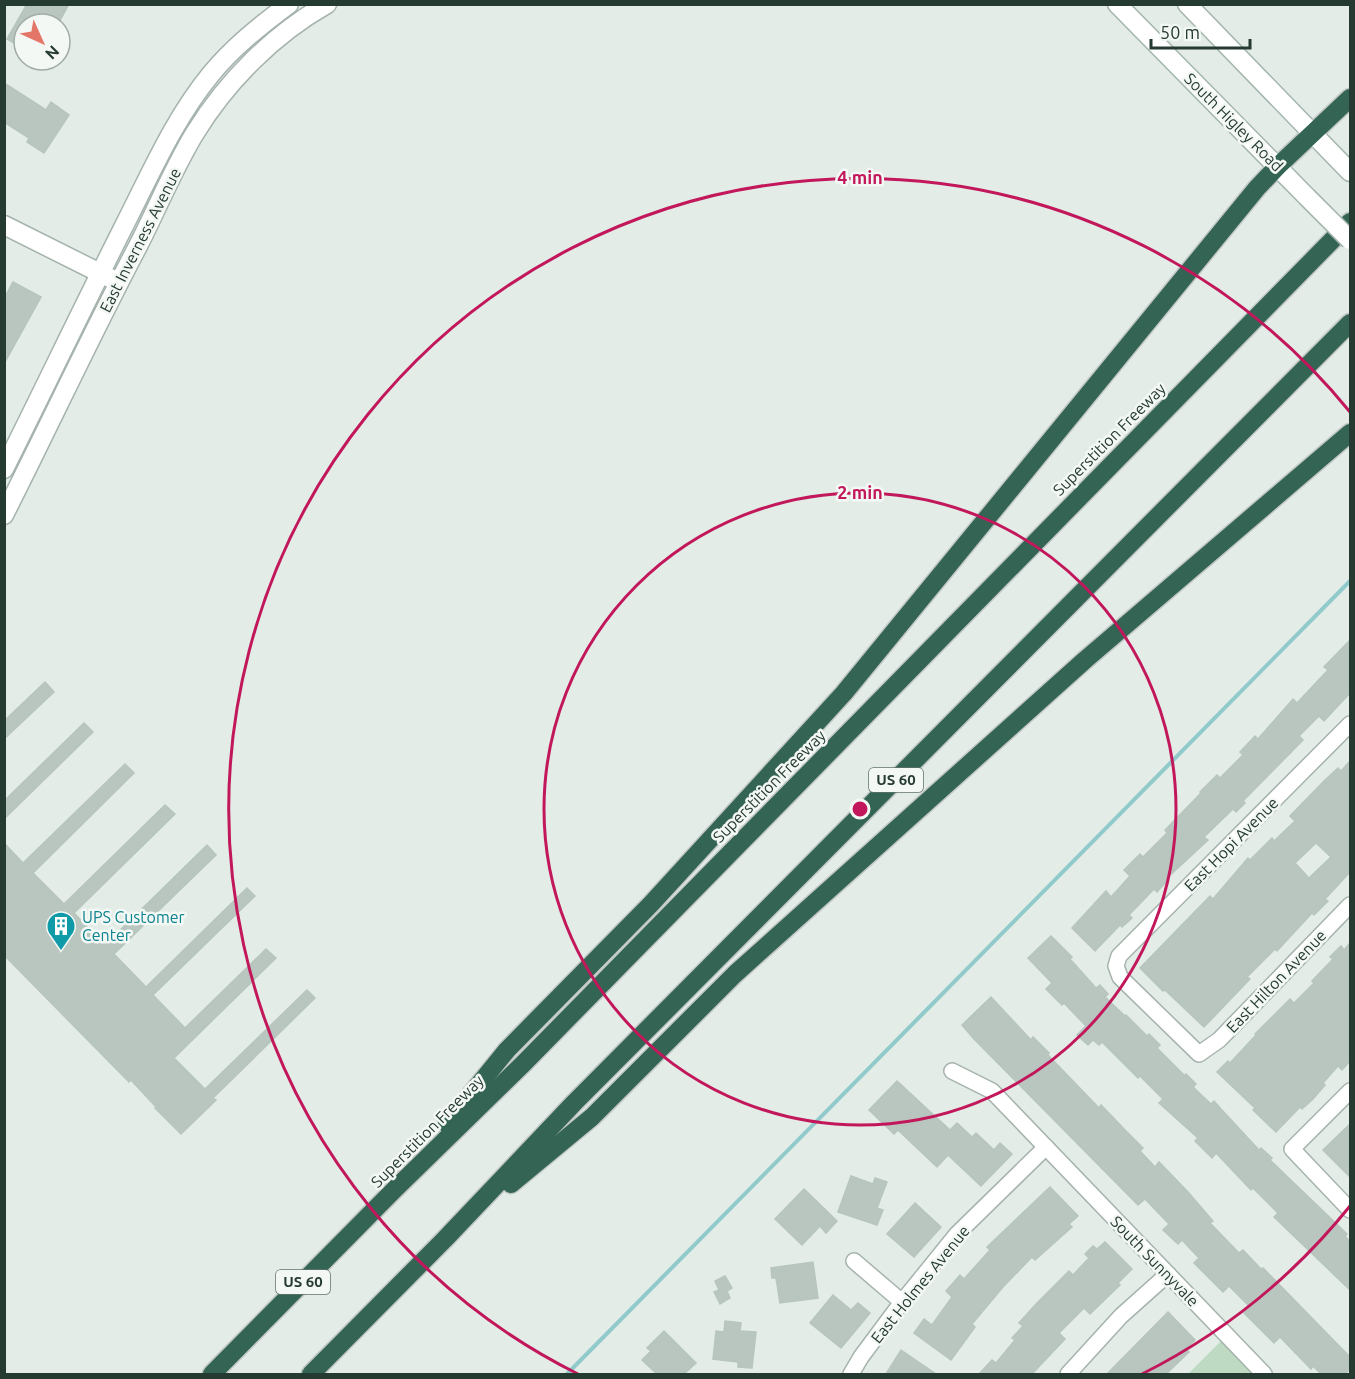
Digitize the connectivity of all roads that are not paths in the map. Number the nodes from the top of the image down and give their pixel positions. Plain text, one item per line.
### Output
1 (289, 4) edge
2 (327, 4) edge
3 (1117, 4) edge
4 (1187, 4) edge
5 (266, 22) junction
6 (279, 38) junction
7 (1350, 98) edge
8 (1313, 133) junction
9 (1278, 166) junction
10 (1346, 167) edge
11 (1350, 222) edge
12 (4, 225) edge
13 (1350, 240) edge
14 (101, 273) junction
15 (118, 282) junction
16 (1350, 323) edge
17 (1350, 433) edge
18 (4, 469) edge
19 (4, 515) edge
20 (1350, 724) edge
21 (1350, 905) edge
22 (1199, 1054) joint
23 (952, 1071) dead end
24 (1350, 1091) edge
25 (1046, 1147) junction
26 (394, 1190) junction
27 (1350, 1210) edge
28 (445, 1239) junction
29 (854, 1260) dead end
30 (1168, 1274) junction
31 (902, 1302) junction
32 (212, 1374) edge
33 (310, 1374) edge
34 (851, 1374) edge
35 (1068, 1374) edge
36 (1264, 1374) edge

1 - 5 street, East Inverness Avenue
2 - 6 street, East Inverness Avenue
3 - 9 street, South Higley Road
4 - 8 street
5 - 6 street
5 - 14 street, East Inverness Avenue
6 - 15 street, East Inverness Avenue
7 - 8 highway
8 - 9 highway
8 - 10 street
9 - 13 street, South Higley Road, bridge
9 - 26 highway
11 - 26 highway, Superstition Freeway / US 60
12 - 14 street
14 - 15 street
14 - 18 street, East Inverness Avenue
15 - 19 street, East Inverness Avenue
16 - 28 highway, US 60
17 - 28 highway
20 - 22 street, East Hopi Avenue
21 - 22 street, East Hilton Avenue
23 - 25 street, South Sunnyvale
24 - 27 street
25 - 30 street, South Sunnyvale
25 - 31 street, East Holmes Avenue
26 - 32 highway, Superstition Freeway / US 60
28 - 33 highway, US 60
29 - 31 street
30 - 35 street
30 - 36 street, South Sunnyvale
31 - 34 street, East Holmes Avenue

